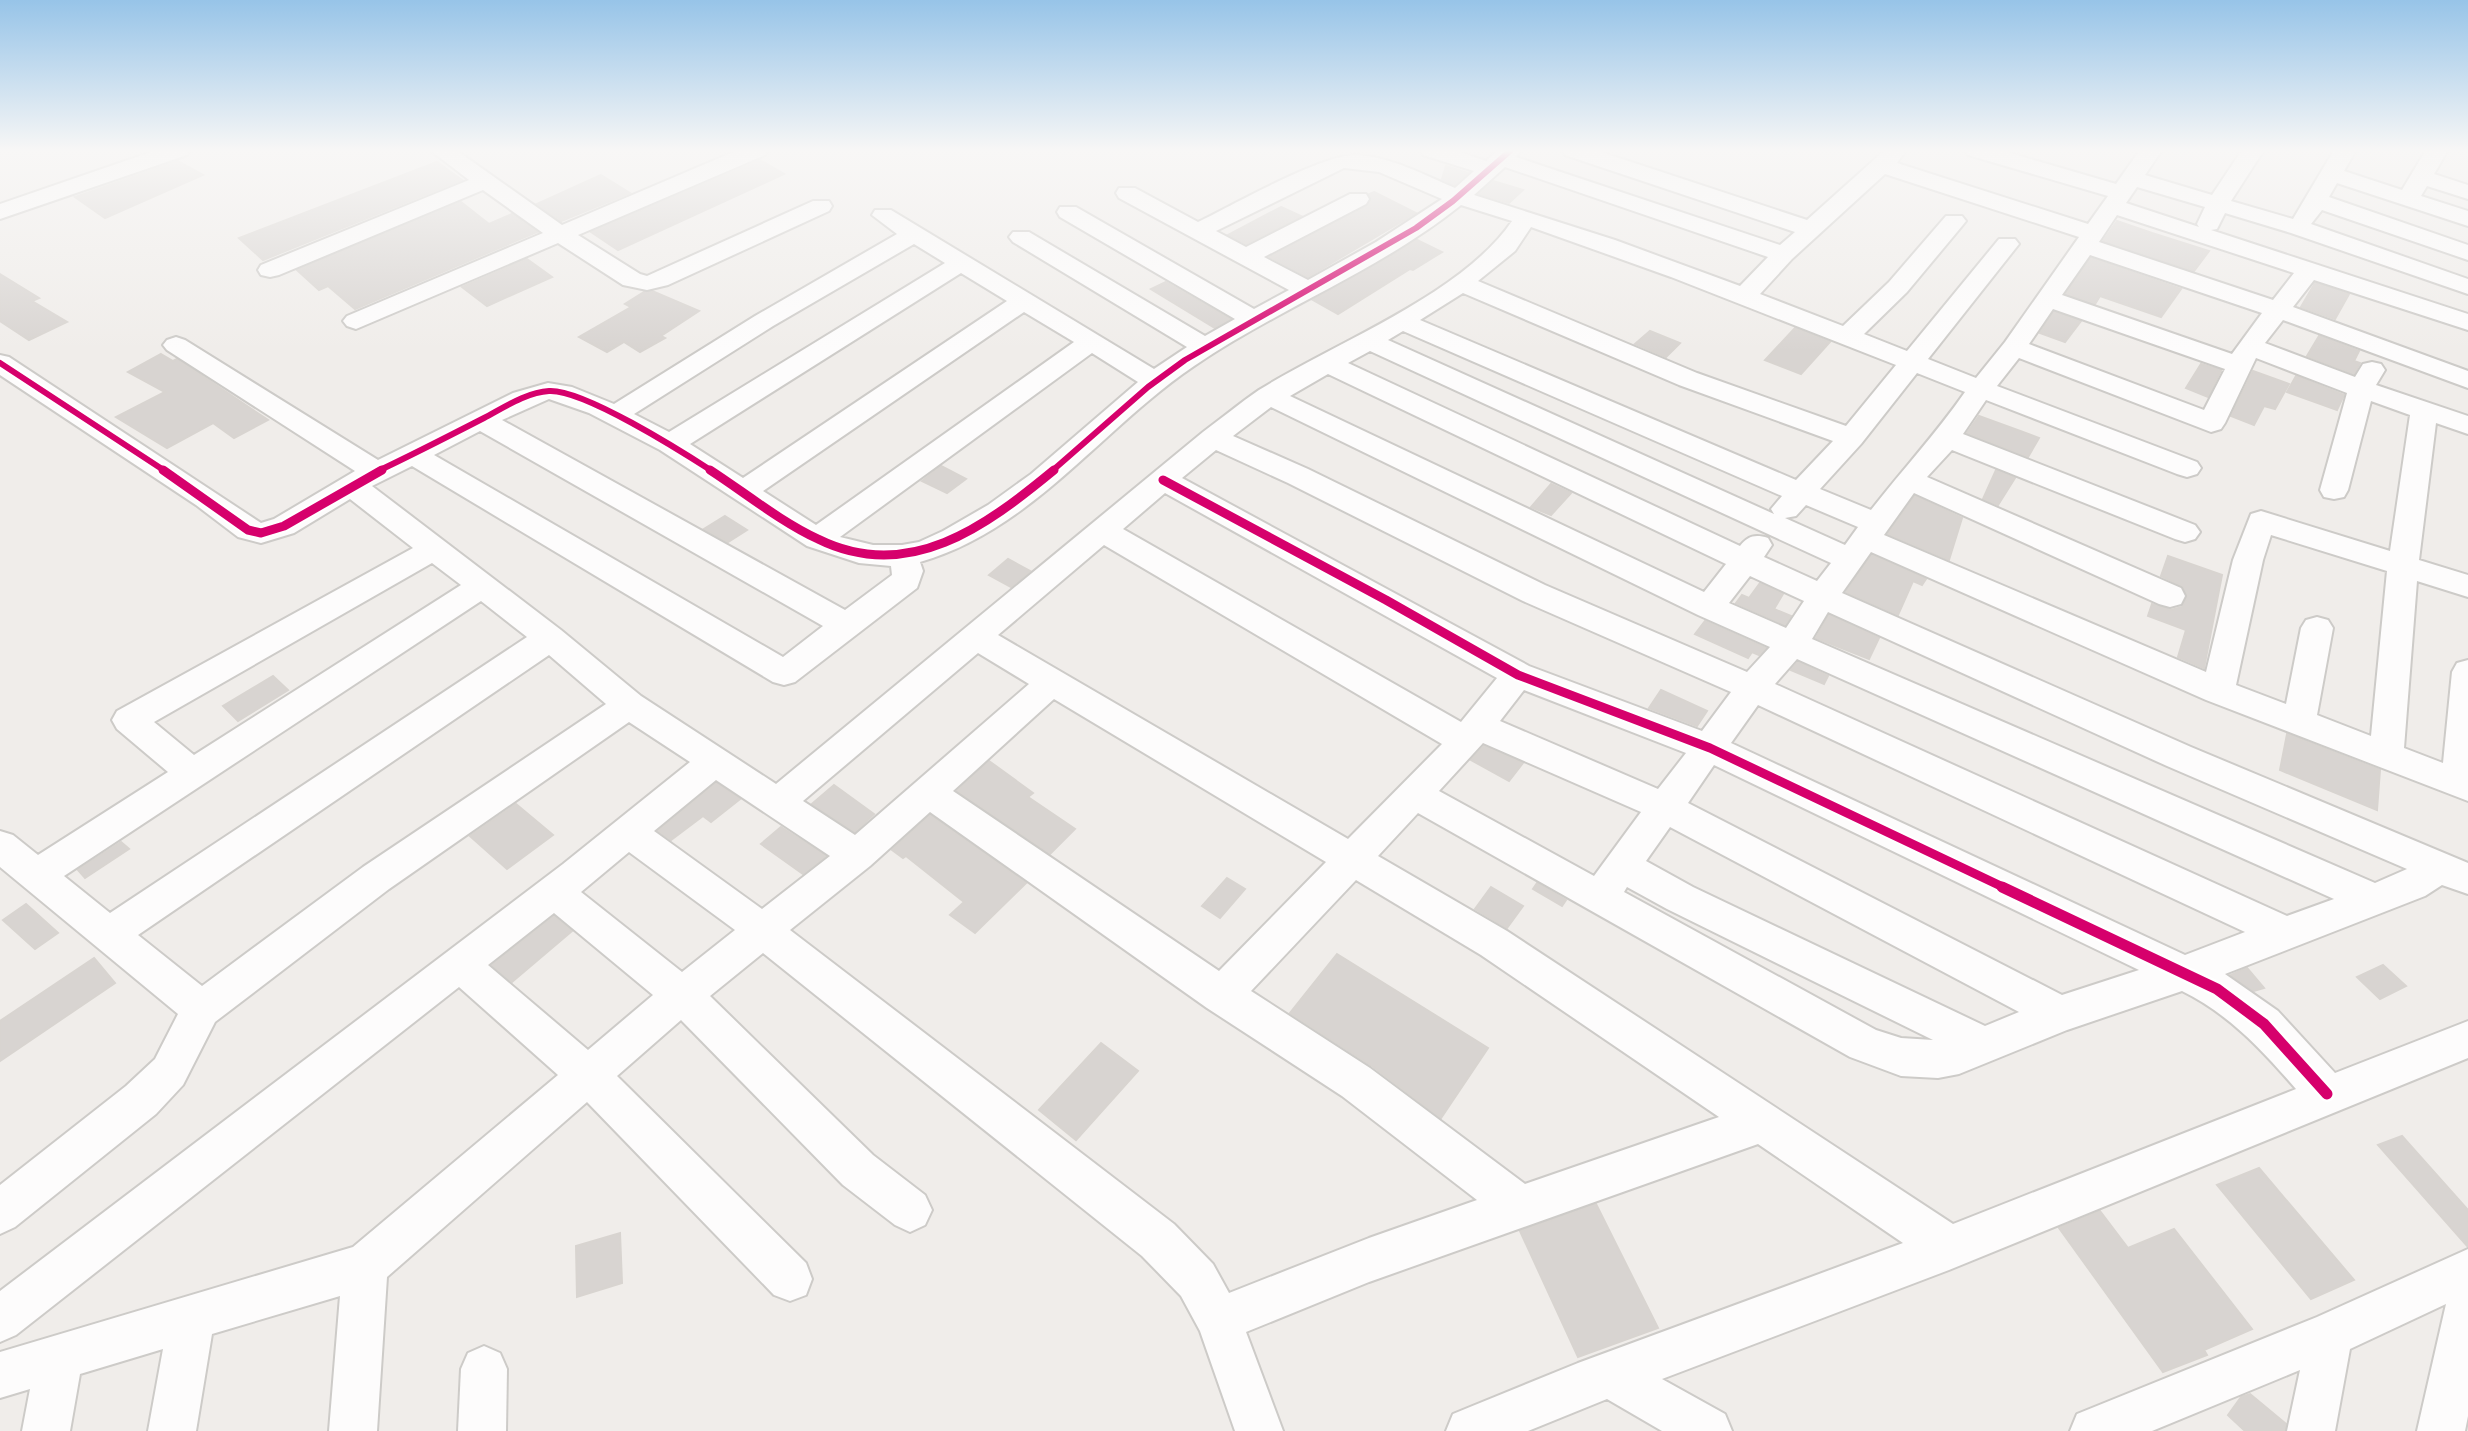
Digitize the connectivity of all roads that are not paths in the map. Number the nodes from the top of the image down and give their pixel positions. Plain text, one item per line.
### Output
1 (399, 217) edge
2 (536, 217) edge
3 (605, 217) edge
4 (797, 217) edge
5 (886, 217) edge
6 (1077, 217) edge
7 (1171, 217) edge
8 (1227, 217) edge
9 (1324, 217) edge
10 (1432, 217) edge
11 (1526, 217) joint
12 (1673, 217) edge
13 (1773, 217) edge
14 (1827, 217) edge
15 (2033, 217) edge
16 (2105, 217) edge
17 (2168, 217) edge
18 (2212, 217) edge
19 (2257, 217) edge
20 (2306, 217) edge
21 (2364, 217) edge
22 (1954, 221) dead end
23 (2299, 229) junction
24 (1813, 230) junction
25 (1198, 231) junction
26 (914, 234) junction
27 (563, 235) junction
28 (2204, 236) junction
29 (1021, 237) dead end
30 (2090, 240) junction
31 (2007, 244) dead end
32 (2468, 253) edge
33 (1784, 254) junction
34 (1246, 257) junction
35 (2283, 262) junction
36 (961, 263) junction
37 (270, 270) dead end
38 (2309, 270) junction
39 (1461, 283) junction
40 (2468, 287) edge
41 (1308, 290) junction
42 (1744, 297) junction
43 (2049, 299) junction
44 (1024, 301) junction
45 (2278, 310) junction
46 (1255, 320) junction
47 (356, 321) dead end
48 (1401, 321) junction
49 (2468, 322) edge
50 (1846, 337) junction
51 (1369, 341) junction
52 (1091, 342) junction
53 (176, 345) dead end
54 (2014, 347) junction
55 (1206, 348) junction
56 (2386, 350) junction
57 (2243, 355) junction
58 (0, 363) edge
59 (1326, 363) junction
60 (1912, 363) junction
61 (2468, 380) edge
62 (1156, 381) junction
63 (1980, 390) junction
64 (2361, 390) junction
65 (1269, 396) junction
66 (2424, 411) junction
67 (613, 415) junction
68 (481, 420) junction
69 (2468, 425) edge
70 (1213, 438) junction
71 (1851, 438) junction
72 (1947, 438) junction
73 (670, 444) junction
74 (412, 454) junction
75 (2187, 468) dead end
76 (364, 479) junction
77 (1163, 480) junction
78 (1909, 480) junction
79 (2334, 490) dead end
80 (743, 491) junction
81 (1801, 493) junction
82 (1773, 524) junction
83 (1103, 531) junction
84 (2185, 532) dead end
85 (817, 539) junction
86 (1865, 541) junction
87 (434, 549) junction
88 (902, 556) junction
89 (1744, 562) junction
90 (2403, 565) junction
91 (482, 586) junction
92 (2468, 586) edge
93 (2170, 596) dead end
94 (1821, 598) junction
95 (1709, 607) junction
96 (845, 625) junction
97 (2317, 628) dead end
98 (976, 637) junction
99 (550, 638) junction
100 (1794, 642) junction
101 (2468, 672) edge
102 (1518, 674) junction
103 (1053, 681) junction
104 (1752, 688) junction
105 (2218, 691) junction
106 (629, 705) junction
107 (2299, 722) junction
108 (1471, 733) junction
109 (1710, 748) junction
110 (2386, 756) junction
111 (714, 762) junction
112 (192, 773) junction
113 (2463, 785) edge
114 (927, 791) junction
115 (1415, 795) junction
116 (778, 802) junction
117 (1664, 807) junction
118 (628, 832) junction
119 (857, 855) junction
120 (13, 860) edge
121 (1352, 860) junction
122 (1624, 867) junction
123 (2454, 873) edge
124 (554, 892) junction
125 (1600, 897) junction
126 (2373, 900) junction
127 (763, 932) junction
128 (110, 933) junction
129 (2287, 934) junction
130 (461, 965) junction
131 (2184, 973) junction
132 (682, 995) junction
133 (1222, 996) junction
134 (201, 1009) junction
135 (2060, 1014) junction
136 (2468, 1039) edge
137 (1984, 1045) junction
138 (588, 1075) junction
139 (2327, 1094) junction
140 (1763, 1122) junction
141 (1518, 1206) junction
142 (910, 1210) dead end
143 (0, 1212) edge
144 (1949, 1248) junction
145 (365, 1266) junction
146 (2468, 1271) edge
147 (790, 1279) dead end
148 (2468, 1307) edge
149 (192, 1316) junction
150 (0, 1319) edge
151 (1219, 1320) junction
152 (2330, 1335) junction
153 (60, 1354) junction
154 (484, 1369) dead end
155 (0, 1375) edge
156 (1610, 1375) junction
157 (46, 1431) edge
158 (172, 1431) edge
159 (353, 1431) edge
160 (482, 1431) edge
161 (1259, 1431) edge
162 (1470, 1431) edge
163 (1708, 1431) edge
164 (2094, 1431) edge
165 (2311, 1431) edge
166 (2441, 1431) edge

1 - 37 street
2 - 27 street
3 - 27 street
4 - 27 street
5 - 26 street
6 - 46 street
7 - 25 street
8 - 25 street
9 - 34 street
10 - 41 street
11 - 39 street
11 - 42 street
12 - 33 street
13 - 24 street
14 - 24 street
15 - 30 street
16 - 30 street
17 - 28 street
18 - 28 street
19 - 23 street
20 - 23 street
21 - 32 street
22 - 50 street
23 - 35 street
23 - 40 street
24 - 33 street
25 - 34 street
26 - 36 street
26 - 67 street
27 - 47 street
28 - 35 street
29 - 55 street
30 - 43 street
30 - 45 street
31 - 60 street
33 - 42 street
34 - 41 street
35 - 38 street
36 - 44 street
36 - 73 street
38 - 45 street
38 - 49 street
39 - 48 street
39 - 71 street
41 - 46 street
42 - 50 street
43 - 54 street
43 - 57 street
44 - 52 street
44 - 80 street
45 - 56 street
45 - 57 street
46 - 55 street
48 - 51 street
48 - 81 street
50 - 60 street
51 - 59 street
51 - 82 street
52 - 62 street
52 - 85 street
53 - 76 street
54 - 57 street
54 - 63 street
55 - 62 street
56 - 61 street
56 - 64 street
57 - 64 street
58 - 76 street
59 - 65 street
59 - 89 street
60 - 63 street
60 - 71 street
62 - 88 street
63 - 72 street
63 - 75 street
64 - 66 street
64 - 79 street
65 - 70 street
65 - 95 street
66 - 69 street
66 - 90 street
67 - 68 street
67 - 73 street
68 - 74 street
68 - 96 street
70 - 77 street
70 - 104 street
71 - 81 street
72 - 78 street
72 - 84 street
73 - 80 street
74 - 76 street
74 - 96 street
76 - 87 street
77 - 83 street
77 - 102 street
78 - 86 street
78 - 93 street
80 - 85 street
81 - 82 street
81 - 86 street
82 - 86 street
82 - 89 street
83 - 98 street
83 - 108 street
85 - 88 street
86 - 94 street
86 - 105 street
87 - 91 street
87 - 112 street
88 - 96 street
89 - 94 street
89 - 95 street
90 - 92 street
90 - 105 street
90 - 110 street
91 - 99 street
91 - 112 street
94 - 100 street
94 - 123 street
95 - 100 street
97 - 107 street
98 - 103 street
98 - 116 street
99 - 106 street
99 - 128 street
100 - 104 street
100 - 126 street
101 - 113 street
102 - 108 street
102 - 109 street
103 - 114 street
103 - 121 street
104 - 109 street
104 - 129 street
105 - 107 street
106 - 111 street
106 - 134 street
107 - 110 street
108 - 115 street
108 - 117 street
109 - 117 street
109 - 131 street
110 - 113 street
111 - 116 street
111 - 118 street
112 - 120 street
114 - 119 street
114 - 133 street
115 - 121 street
115 - 125 street
116 - 119 street
117 - 122 street
117 - 135 street
118 - 124 street
118 - 127 street
119 - 127 street
120 - 128 street
121 - 133 street
121 - 140 street
122 - 125 street
122 - 137 street
123 - 126 street
124 - 130 street
124 - 132 street
125 - 137 street
126 - 129 street
127 - 132 street
127 - 151 street
128 - 134 street
129 - 131 street
130 - 138 street
130 - 150 street
131 - 135 street
131 - 139 street
132 - 138 street
132 - 142 street
133 - 141 street
134 - 143 street
135 - 137 street
136 - 139 street
138 - 145 street
138 - 147 street
139 - 144 street
140 - 141 street
140 - 144 street
141 - 151 street
144 - 156 street
145 - 149 street
145 - 159 street
146 - 152 street
148 - 166 street
149 - 153 street
149 - 158 street
151 - 161 street
152 - 164 street
152 - 165 street
153 - 155 street
153 - 157 street
154 - 160 street
156 - 162 street
156 - 163 street

